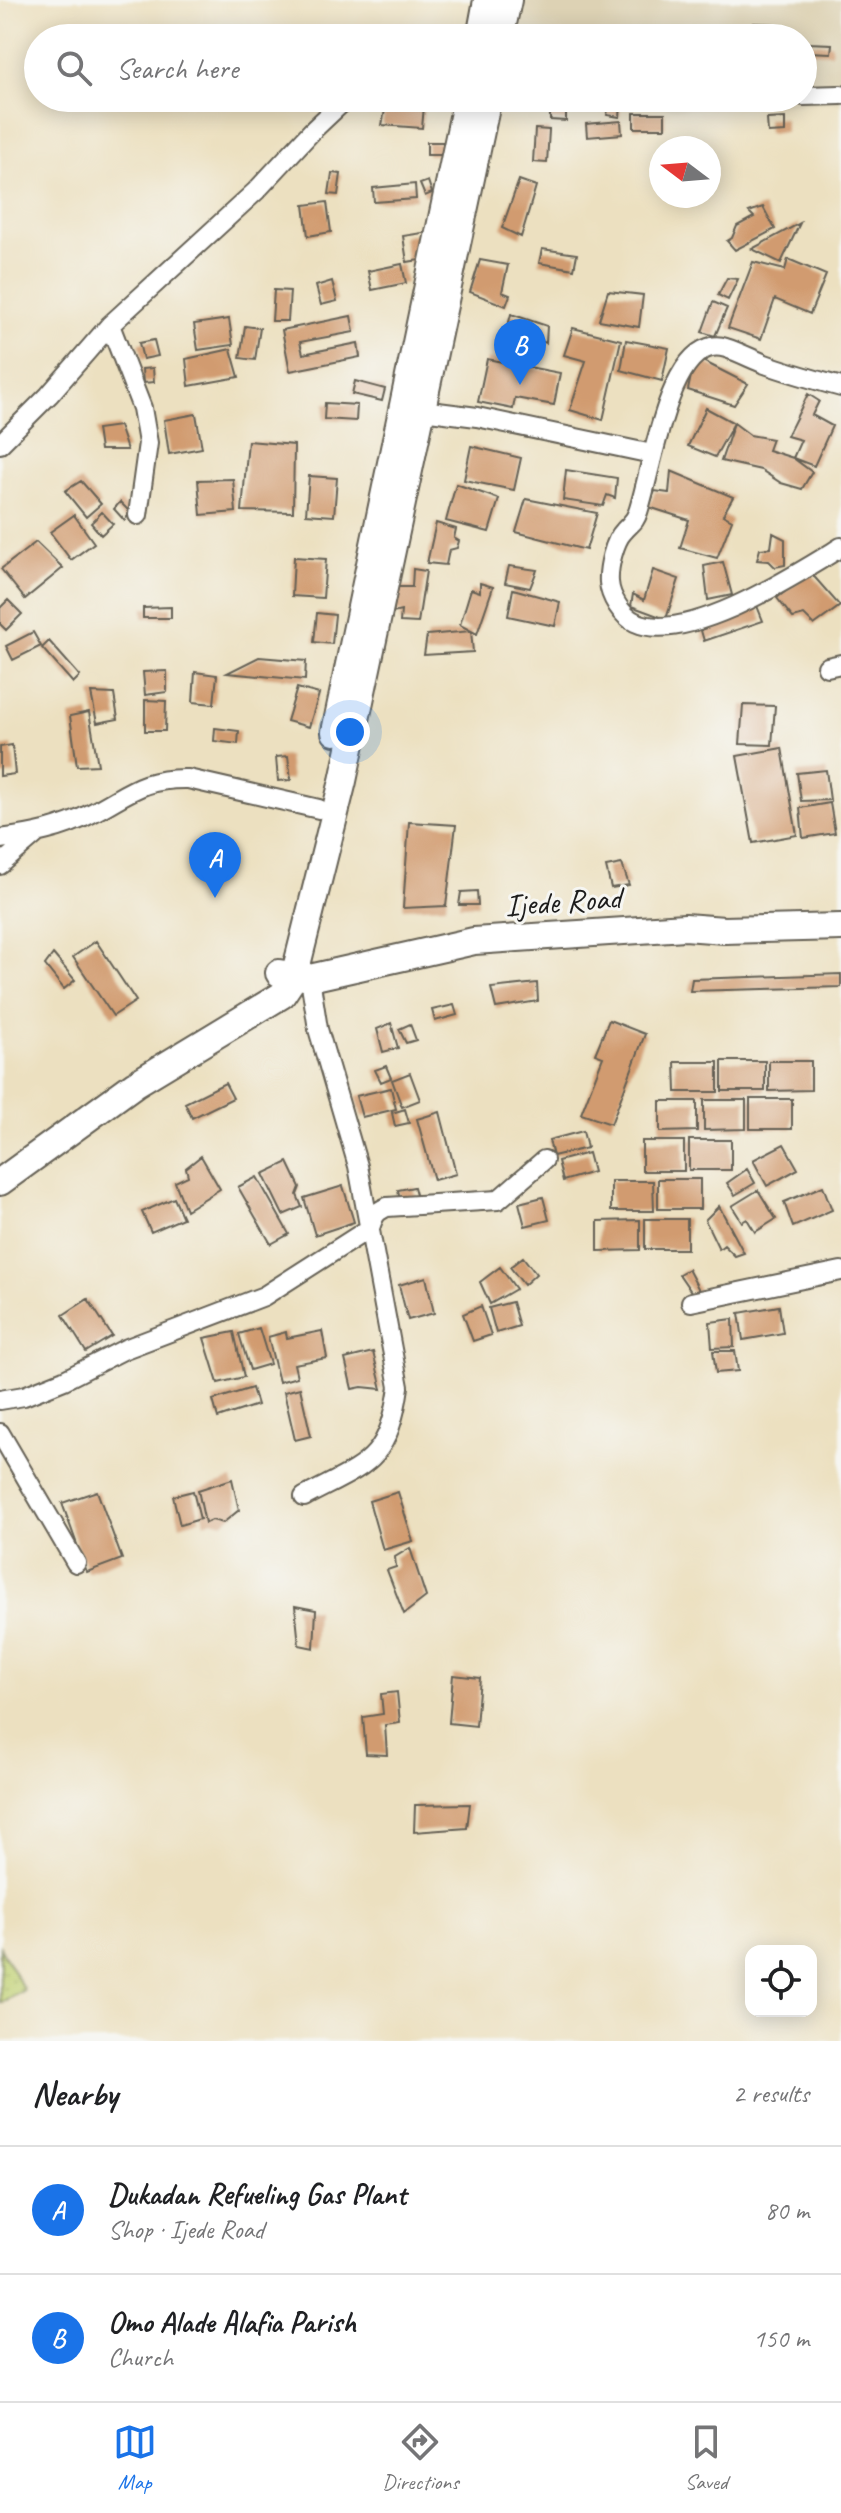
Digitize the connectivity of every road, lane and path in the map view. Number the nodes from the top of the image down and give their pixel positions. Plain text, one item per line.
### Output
1 (487, 0) edge
2 (508, 0) edge
3 (483, 24) edge
4 (503, 24) edge
5 (841, 95) edge
6 (817, 96) edge
7 (332, 112) edge
8 (464, 112) edge
9 (485, 112) edge
10 (110, 325) junction
11 (841, 387) edge
12 (422, 410) junction
13 (0, 444) edge
14 (652, 454) junction
15 (138, 515) dead end
16 (841, 547) edge
17 (319, 809) junction
18 (35, 835) junction
19 (0, 839) edge
20 (0, 865) edge
21 (841, 927) edge
22 (294, 976) junction
23 (0, 1160) edge
24 (544, 1160) dead end
25 (0, 1182) edge
26 (370, 1228) junction
27 (841, 1271) edge
28 (691, 1302) dead end
29 (0, 1400) edge
30 (0, 1433) edge
31 (304, 1497) dead end
32 (76, 1563) dead end

1 - 3 main road
2 - 4 main road
5 - 6 street
7 - 10 street
8 - 17 main road
9 - 12 main road
10 - 13 street
10 - 15 street
11 - 14 street
12 - 14 street
12 - 22 main road
14 - 16 street
17 - 18 street
17 - 22 main road
18 - 19 street
18 - 20 street
21 - 22 main road, Ijede Road
22 - 23 main road, Ijede Road
22 - 25 main road
22 - 26 street
24 - 26 street
26 - 29 street
26 - 31 street
27 - 28 street
30 - 32 street

